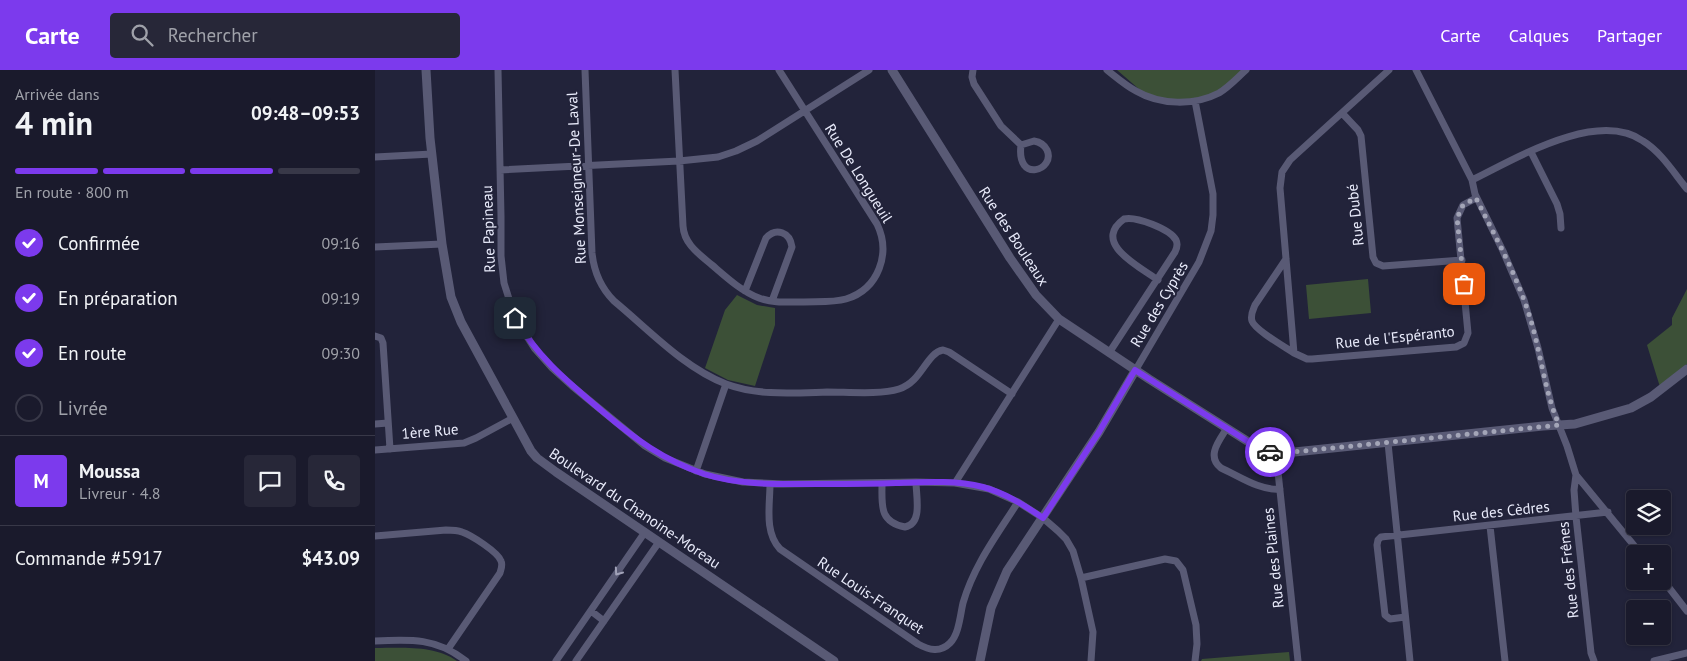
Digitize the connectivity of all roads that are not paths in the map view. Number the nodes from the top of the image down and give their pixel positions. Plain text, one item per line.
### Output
1 (427, 70) edge
2 (498, 70) edge
3 (585, 70) edge
4 (675, 70) edge
5 (779, 70) edge
6 (869, 70) edge
7 (892, 70) edge
8 (973, 70) edge
9 (1107, 70) edge
10 (1246, 70) edge
11 (1389, 70) edge
12 (1416, 70) edge
13 (1195, 101) junction
14 (805, 111) junction
15 (1342, 113) junction
16 (1021, 145) junction
17 (1531, 152) junction
18 (432, 154) junction
19 (375, 157) edge
20 (679, 161) junction
21 (589, 165) junction
22 (500, 170) junction
23 (1472, 180) junction
24 (1687, 189) edge
25 (1476, 198) junction
26 (1561, 228) dead end
27 (442, 244) junction
28 (375, 247) edge
29 (1287, 259) junction
30 (1461, 260) junction
31 (1158, 280) junction
32 (745, 291) junction
33 (772, 301) junction
34 (1059, 319) junction
35 (375, 336) edge
36 (1109, 353) junction
37 (1294, 353) junction
38 (1687, 369) edge
39 (1135, 370) junction
40 (726, 384) junction
41 (1011, 394) junction
42 (513, 418) junction
43 (388, 423) junction
44 (375, 424) edge
45 (1559, 425) junction
46 (1227, 428) junction
47 (1388, 443) junction
48 (389, 449) junction
49 (375, 450) edge
50 (1276, 453) junction
51 (696, 471) junction
52 (1576, 475) junction
53 (916, 482) junction
54 (955, 483) junction
55 (771, 484) junction
56 (882, 484) junction
57 (1280, 489) junction
58 (1018, 502) junction
59 (1608, 512) junction
60 (1576, 517) junction
61 (1043, 518) junction
62 (1490, 526) junction
63 (645, 532) junction
64 (1396, 535) junction
65 (375, 536) edge
66 (659, 542) junction
67 (1634, 545) edge
68 (1081, 578) junction
69 (1671, 590) edge
70 (591, 611) junction
71 (1687, 611) edge
72 (1405, 618) junction
73 (604, 621) junction
74 (375, 640) edge
75 (448, 649) junction
76 (1687, 654) edge
77 (466, 661) edge
78 (557, 661) edge
79 (577, 661) edge
80 (834, 661) edge
81 (980, 661) edge
82 (1091, 661) edge
83 (1195, 661) edge
84 (1298, 661) edge
85 (1410, 661) edge
86 (1505, 661) edge
87 (1594, 661) edge
88 (1654, 661) edge

1 - 18 street, Boulevard du Chanoine-Moreau
2 - 22 street, Rue Papineau
3 - 21 street, Rue Monseigneur-De Laval
4 - 20 street, Rue De Longueuil
5 - 14 street, Rue De Longueuil
6 - 14 street
7 - 34 street, Rue des Bouleaux
8 - 16 street
9 - 13 street
10 - 13 street
11 - 15 street
12 - 23 street
13 - 39 street, Rue des Cyprès
14 - 20 street
14 - 33 street, Rue De Longueuil
15 - 29 street
15 - 30 street, Rue Dubé
16 - 16 street
17 - 23 street
17 - 24 street
17 - 26 street
18 - 19 street
18 - 27 street, Boulevard du Chanoine-Moreau
20 - 21 street
20 - 32 street, Rue De Longueuil
21 - 22 street
21 - 40 street, Rue Monseigneur-De Laval
22 - 51 street, Rue Papineau
23 - 25 street
25 - 30 street, Rue de l'Espéranto
25 - 45 street
27 - 28 street
27 - 42 street, Boulevard du Chanoine-Moreau
29 - 37 street
29 - 37 street, Rue de l'Espéranto
30 - 37 street, Rue de l'Espéranto
31 - 31 street
31 - 36 street
32 - 33 street, Rue De Longueuil
32 - 33 street
34 - 36 street, Rue des Bouleaux
34 - 41 street
35 - 43 street
36 - 39 street, Rue des Bouleaux
38 - 45 street, Rue des Bouleaux
39 - 46 street, Rue des Bouleaux
39 - 61 street, Rue des Cyprès
40 - 41 street, Rue Monseigneur-De Laval
40 - 51 street
41 - 54 street
42 - 48 street, 1ère Rue
42 - 63 street, Boulevard du Chanoine-Moreau
43 - 44 street, 1ère Rue
43 - 48 street
45 - 47 street, Rue des Bouleaux
45 - 52 street
46 - 50 street, Rue des Bouleaux
46 - 57 street
47 - 50 street, Rue des Bouleaux
47 - 64 street
48 - 49 street, 1ère Rue
50 - 57 street, Rue des Plaines
51 - 55 street, Rue Papineau
52 - 59 street
52 - 60 street, Rue des Frênes
53 - 54 street, Rue Papineau
53 - 56 street, Rue Papineau
53 - 56 street
54 - 58 street, Rue Papineau
55 - 56 street, Rue Papineau
55 - 58 street, Rue Louis-Franquet
57 - 84 street, Rue des Plaines
58 - 61 street, Rue Papineau
59 - 60 street, Rue des Cèdres
59 - 67 street
60 - 62 street, Rue des Cèdres
60 - 87 street, Rue des Frênes
61 - 68 street, Rue Papineau
61 - 81 street, Rue des Cyprès
62 - 64 street, Rue des Cèdres
62 - 86 street
63 - 66 street, Boulevard du Chanoine-Moreau
63 -> 70 street
64 - 72 street
64 - 72 street
65 - 75 street
66 - 73 street
66 - 80 street, Boulevard du Chanoine-Moreau
68 - 82 street, Rue Papineau
68 - 83 street
69 - 71 street
70 - 73 street
70 - 78 street
72 - 85 street
73 - 79 street
74 - 75 street
75 - 77 street
76 - 88 street

